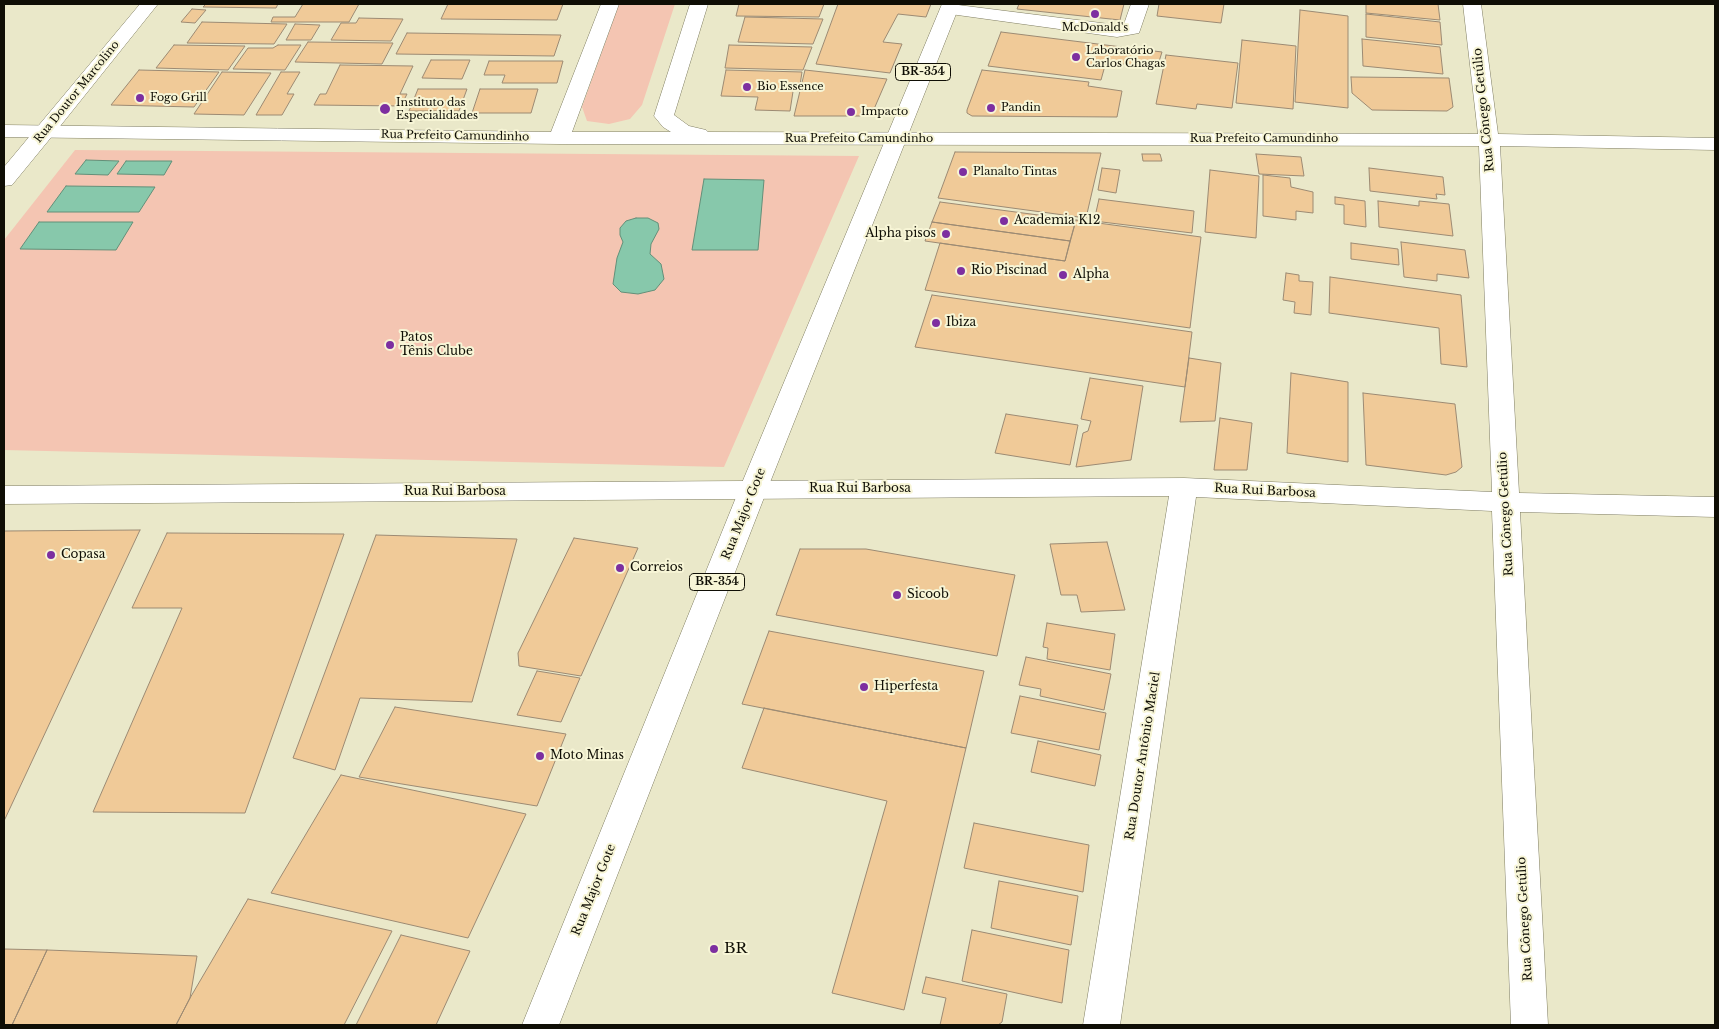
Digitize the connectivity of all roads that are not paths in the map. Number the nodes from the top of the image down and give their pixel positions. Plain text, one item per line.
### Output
1 (149, 4) edge
2 (610, 4) edge
3 (699, 4) edge
4 (1140, 4) edge
5 (1472, 4) edge
6 (950, 6) edge
7 (664, 116) junction
8 (568, 118) junction
9 (4, 131) edge
10 (46, 131) junction
11 (559, 138) junction
12 (723, 138) junction
13 (895, 140) junction
14 (1489, 140) junction
15 (1715, 144) edge
16 (4, 180) edge
17 (1184, 488) junction
18 (753, 490) junction
19 (4, 495) edge
20 (1505, 502) junction
21 (1715, 507) edge
22 (540, 1025) edge
23 (1101, 1025) edge
24 (1530, 1025) edge

1 - 10 street, Rua Doutor Marcolino
2 - 8 street
3 - 7 street
4 - 6 street
5 - 14 street, Rua Cônego Getúlio
6 - 13 street, Rua Major Gote / BR-354
7 - 8 street
7 - 12 street
8 - 11 street
9 - 10 street, Rua Prefeito Camundinho
10 - 11 street, Rua Prefeito Camundinho
10 - 16 street, Rua Doutor Marcolino
11 - 12 street, Rua Prefeito Camundinho
12 - 13 street, Rua Prefeito Camundinho
13 - 14 street, Rua Prefeito Camundinho
13 - 18 street, Rua Major Gote / BR-354
14 - 15 street, Rua Prefeito Camundinho
14 - 20 street, Rua Cônego Getúlio
17 - 18 street, Rua Rui Barbosa
17 - 20 street, Rua Rui Barbosa
17 - 23 street, Rua Doutor Antônio Maciel
18 - 19 street, Rua Rui Barbosa
18 - 22 street, Rua Major Gote / BR-354
20 - 21 street, Rua Rui Barbosa
20 - 24 street, Rua Cônego Getúlio

